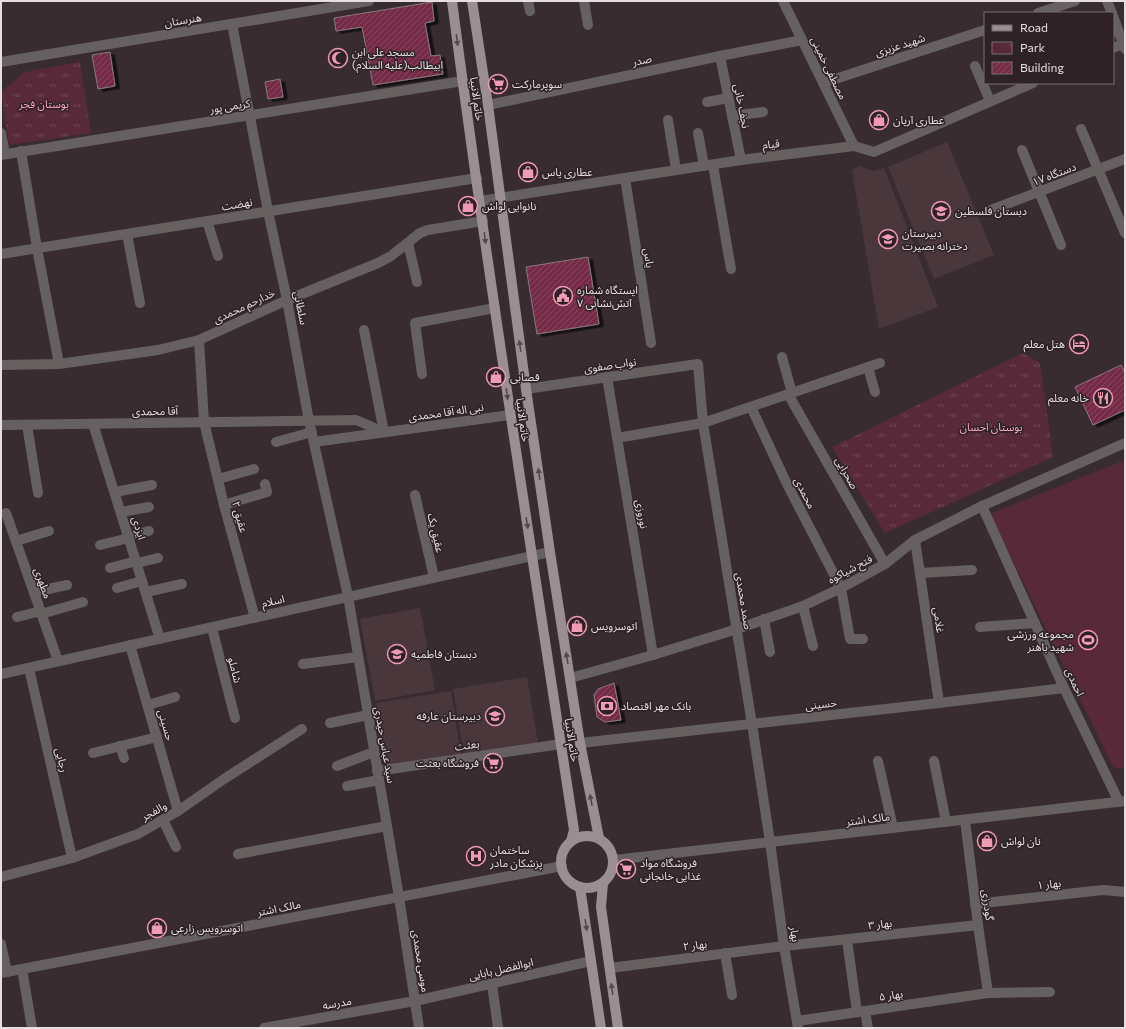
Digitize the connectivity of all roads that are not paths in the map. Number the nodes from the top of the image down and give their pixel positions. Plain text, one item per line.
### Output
1 (369, 1) edge
2 (452, 1) edge
3 (472, 1) edge
4 (584, 1) edge
5 (783, 1) edge
6 (1075, 1) edge
7 (1107, 1) edge
8 (1041, 12) edge
9 (1112, 12) edge
10 (1114, 19) edge
11 (232, 24) junction
12 (588, 25) dead end
13 (984, 30) edge
14 (802, 40) junction
15 (1124, 45) edge
16 (1114, 48) edge
17 (720, 56) junction
18 (1, 62) edge
19 (975, 66) dead end
20 (463, 81) junction
21 (823, 83) junction
22 (1030, 84) edge
23 (728, 98) junction
24 (990, 101) junction
25 (707, 102) dead end
26 (488, 105) junction
27 (763, 112) dead end
28 (250, 115) junction
29 (732, 116) junction
30 (668, 120) dead end
31 (1081, 129) dead end
32 (698, 133) dead end
33 (1, 134) edge
34 (854, 146) junction
35 (1022, 150) dead end
36 (21, 151) junction
37 (3, 154) edge
38 (741, 160) junction
39 (1125, 160) edge
40 (709, 165) junction
41 (676, 170) junction
42 (1098, 170) junction
43 (477, 178) junction
44 (624, 178) junction
45 (1039, 192) junction
46 (499, 198) junction
47 (480, 201) junction
48 (991, 210) dead end
49 (268, 211) junction
50 (207, 221) junction
51 (483, 221) junction
52 (1125, 233) edge
53 (127, 234) junction
54 (408, 243) junction
55 (1061, 245) dead end
56 (37, 248) junction
57 (1, 254) edge
58 (218, 256) dead end
59 (731, 269) dead end
60 (417, 282) dead end
61 (287, 300) junction
62 (140, 303) dead end
63 (495, 308) junction
64 (364, 330) dead end
65 (199, 340) junction
66 (651, 343) dead end
67 (782, 357) dead end
68 (880, 363) dead end
69 (59, 364) junction
70 (698, 364) joint
71 (1, 365) edge
72 (868, 367) junction
73 (422, 374) dead end
74 (607, 377) junction
75 (526, 389) junction
76 (875, 392) dead end
77 (790, 393) junction
78 (751, 407) junction
79 (510, 415) junction
80 (309, 421) junction
81 (204, 422) junction
82 (703, 423) junction
83 (93, 424) junction
84 (1, 425) edge
85 (27, 425) junction
86 (384, 432) junction
87 (313, 437) junction
88 (617, 438) junction
89 (276, 442) dead end
90 (1125, 444) edge
91 (254, 469) dead end
92 (218, 479) junction
93 (265, 484) dead end
94 (152, 485) dead end
95 (115, 492) junction
96 (38, 493) dead end
97 (415, 494) dead end
98 (224, 506) junction
99 (982, 506) junction
100 (149, 507) dead end
101 (121, 512) junction
102 (6, 513) dead end
103 (49, 531) dead end
104 (149, 531) dead end
105 (129, 537) junction
106 (915, 540) junction
107 (16, 541) junction
108 (100, 545) dead end
109 (550, 552) junction
110 (532, 556) junction
111 (158, 558) dead end
112 (137, 562) junction
113 (885, 564) junction
114 (110, 568) dead end
115 (972, 570) dead end
116 (920, 573) junction
117 (434, 577) junction
118 (142, 581) junction
119 (182, 584) dead end
120 (67, 585) dead end
121 (116, 588) dead end
122 (841, 588) junction
123 (34, 592) junction
124 (146, 592) junction
125 (348, 596) junction
126 (83, 602) dead end
127 (803, 606) junction
128 (41, 612) junction
129 (17, 617) dead end
130 (255, 618) junction
131 (764, 619) junction
132 (1035, 623) junction
133 (980, 627) dead end
134 (212, 628) junction
135 (737, 629) junction
136 (160, 639) junction
137 (863, 639) dead end
138 (130, 645) junction
139 (813, 646) dead end
140 (770, 652) dead end
141 (653, 655) junction
142 (358, 657) junction
143 (58, 661) junction
144 (303, 664) dead end
145 (29, 668) junction
146 (1, 674) edge
147 (570, 678) junction
148 (1064, 688) junction
149 (175, 697) dead end
150 (940, 703) junction
151 (148, 705) junction
152 (368, 715) junction
153 (235, 718) dead end
154 (330, 723) dead end
155 (752, 724) junction
156 (302, 729) dead end
157 (157, 737) junction
158 (580, 743) junction
159 (561, 744) junction
160 (120, 746) junction
161 (374, 752) junction
162 (93, 753) dead end
163 (124, 758) dead end
164 (878, 761) dead end
165 (934, 761) dead end
166 (337, 766) dead end
167 (378, 775) junction
168 (347, 786) dead end
169 (1122, 802) edge
170 (178, 811) junction
171 (163, 820) junction
172 (965, 820) junction
173 (946, 822) junction
174 (387, 826) junction
175 (893, 828) junction
176 (599, 838) junction
177 (571, 841) junction
178 (770, 842) junction
179 (176, 847) dead end
180 (238, 854) dead end
181 (72, 858) junction
182 (614, 860) junction
183 (562, 866) junction
184 (1, 877) edge
185 (603, 882) junction
186 (580, 886) junction
187 (1125, 892) edge
188 (399, 898) junction
189 (975, 904) junction
190 (978, 925) junction
191 (847, 940) junction
192 (1, 944) edge
193 (784, 946) junction
194 (725, 953) junction
195 (591, 961) junction
196 (610, 968) junction
197 (22, 969) junction
198 (4, 973) edge
199 (492, 984) junction
200 (1050, 992) dead end
201 (988, 993) junction
202 (732, 995) dead end
203 (415, 1001) junction
204 (861, 1012) junction
205 (798, 1025) edge
206 (32, 1028) edge
207 (264, 1028) edge
208 (419, 1028) edge
209 (498, 1028) edge
210 (601, 1028) edge
211 (618, 1028) edge
212 (868, 1028) edge

1 - 11 street, هنرستان
2 -> 20 main road, خاتم الانبیا
3 - 26 main road, خاتم الانبیا
4 - 12 street
5 - 14 street, مصطفی خمینی
6 - 8 street
7 - 9 street
10 - 15 street
11 - 18 street, هنرستان
11 - 28 street, سلطانی
13 - 21 street, شهید عزیزی
14 - 17 street, صدر
14 - 21 street, مصطفی خمینی
15 - 16 street
17 - 23 street, نجف خانی
17 - 26 street, صدر
19 - 24 street
20 - 28 street, کریمی پور
20 - 43 main road, خاتم الانبیا
21 - 34 street, مصطفی خمینی
22 - 24 street, قیام
23 - 25 street
23 - 29 street, نجف خانی
24 - 34 street, قیام
26 - 46 main road, خاتم الانبیا
27 - 29 street
28 - 36 street, کریمی پور
28 - 49 street, سلطانی
29 - 38 street, نجف خانی
30 - 41 street
31 - 42 street
32 - 40 street
33 - 37 street
34 - 38 street, قیام
35 - 45 street
36 - 37 street, کریمی پور
36 - 56 street
38 - 40 street, قیام
39 - 42 street, ۱۷ دستگاه
40 - 41 street, قیام
40 - 59 street
41 - 44 street, قیام
42 - 45 street, ۱۷ دستگاه
42 - 52 street
43 - 47 main road, خاتم الانبیا
43 - 49 street, نهضت
44 - 46 street, قیام
44 - 66 street, یاس
45 - 48 street, ۱۷ دستگاه
45 - 55 street
46 - 47 street, قیام
75 -> 46 main road, خاتم الانبیا
47 - 51 main road, خاتم الانبیا
49 - 50 street, نهضت
49 - 61 street, سلطانی
50 - 53 street, نهضت
50 - 58 street
51 - 54 street, خدارحم محمدی
51 -> 63 main road, خاتم الانبیا
53 - 56 street, نهضت
53 - 62 street
54 - 60 street
54 - 61 street, خدارحم محمدی
56 - 57 street, نهضت
56 - 69 street
61 - 65 street, خدارحم محمدی
61 - 80 street, سلطانی
63 - 73 street
63 -> 79 main road, خاتم الانبیا
64 - 86 street
65 - 69 street, خدارحم محمدی
65 - 81 street, عقیق ۲
67 - 77 street, صحرایی
68 - 72 street
69 - 71 street, خدارحم محمدی
70 - 74 street, نواب صفوی
70 - 82 street, صمد محمدی
72 - 76 street
72 - 77 street
74 - 75 street, نواب صفوی
74 - 88 street, نوروزی
109 -> 75 main road, خاتم الانبیا
77 - 78 street
77 - 113 street, صحرایی
78 - 82 street
78 - 122 street, محمدی
79 - 86 street, نبی اله آقا محمدی
79 -> 110 main road, خاتم الانبیا
80 - 81 street, آقا محمدی
80 - 86 street
80 - 87 street, سلطانی
81 - 83 street, آقا محمدی
81 - 92 street, عقیق ۲
82 - 88 street
82 - 135 street, صمد محمدی
83 - 85 street, آقا محمدی
83 - 95 street, ایزدی
84 - 85 street, آقا محمدی
85 - 96 street
86 - 87 street, نبی اله آقا محمدی
87 - 89 street, نبی اله آقا محمدی
87 - 125 street, سلطانی
88 - 141 street, نوروزی
90 - 99 street, فتح شیاکوه
91 - 92 street
92 - 98 street, عقیق ۲
93 - 98 street
94 - 95 street
95 - 101 street, ایزدی
97 - 117 street, عقیق یک
98 - 130 street, عقیق ۲
99 - 106 street, فتح شیاکوه
99 - 132 street, احمدی
100 - 101 street
101 - 105 street, ایزدی
102 - 107 street, مطهری
103 - 107 street
104 - 105 street
105 - 108 street
105 - 112 street, ایزدی
106 - 113 street, فتح شیاکوه
106 - 116 street, غلامی
107 - 123 street, مطهری
109 - 110 street, اسلام
147 -> 109 main road, خاتم الانبیا
110 - 117 street, اسلام
110 - 159 main road, خاتم الانبیا
111 - 112 street
112 - 114 street
112 - 118 street, ایزدی
113 - 122 street, فتح شیاکوه
115 - 116 street
116 - 150 street, غلامی
117 - 125 street, اسلام
118 - 121 street
118 - 124 street, ایزدی
119 - 124 street
120 - 123 street
122 - 127 street, فتح شیاکوه
122 - 137 street, محمدی
123 - 128 street, مطهری
124 - 136 street, ایزدی
125 - 130 street, اسلام
125 - 142 street, سید عباس حیدری
126 - 128 street
127 - 131 street, فتح شیاکوه
127 - 139 street
128 - 129 street
128 - 143 street, مطهری
130 - 134 street, اسلام
131 - 135 street, فتح شیاکوه
131 - 140 street
132 - 133 street
132 - 148 street, احمدی
134 - 136 street, اسلام
134 - 153 street, شاملو
135 - 141 street, فتح شیاکوه
135 - 155 street, صمد محمدی
136 - 138 street, اسلام
138 - 143 street, اسلام
138 - 151 street, حسینی
141 - 147 street, فتح شیاکوه
142 - 144 street
142 - 152 street, سید عباس حیدری
143 - 145 street, اسلام
145 - 146 street, اسلام
145 - 181 street, رجایی
147 - 158 main road, خاتم الانبیا
148 - 150 street, حسینی
148 - 169 street, احمدی
149 - 151 street
150 - 155 street, حسینی
151 - 157 street, حسینی
152 - 154 street
152 - 161 street, سید عباس حیدری
155 - 158 street, حسینی
155 - 178 street, صمد محمدی
156 - 170 street, والفجر
157 - 160 street
157 - 170 street, حسینی
176 -> 158 main road, خاتم الانبیا
159 - 167 street, بعثت
159 - 177 main road, خاتم الانبیا
160 - 162 street
160 - 163 street
161 - 166 street
161 - 167 street, سید عباس حیدری
164 - 175 street
165 - 173 street
167 - 168 street, بعثت
167 - 174 street, سید عباس حیدری
169 - 172 street, مالک اشتر
170 - 171 street, والفجر
171 - 179 street
171 - 181 street, والفجر
172 - 173 street, مالک اشتر
172 - 189 street, گودرزی
173 - 175 street, مالک اشتر
174 - 180 street
174 - 188 street, سید عباس حیدری
175 - 178 street, مالک اشتر
176 - 177 main road
176 - 182 main road
177 - 183 main road
178 - 182 street, مالک اشتر
178 - 193 street, بهار
181 - 184 street, والفجر
182 - 185 main road
183 - 186 main road
183 - 188 street, مالک اشتر
185 - 186 main road
185 - 196 main road
186 -> 195 main road
187 - 189 street, بهار ۱
188 - 197 street, مالک اشتر
188 - 203 street, موسی محمدی
189 - 190 street, گودرزی
190 - 191 street, بهار ۳
190 - 201 street, گودرزی
191 - 193 street, بهار ۳
191 - 204 street
192 - 198 street
193 - 194 street, بهار ۲
193 - 205 street, بهار
194 - 196 street, بهار ۲
194 - 202 street
195 - 199 street, ابوالفضل بابایی
195 - 210 main road
211 -> 196 main road
197 - 198 street, مالک اشتر
197 - 206 street
199 - 203 street, ابوالفضل بابایی
199 - 209 street
200 - 201 street, بهار ۵
201 - 204 street, بهار ۵
203 - 207 street, مدرسه
203 - 208 street, موسی محمدی
204 - 205 street, بهار ۵
204 - 212 street

